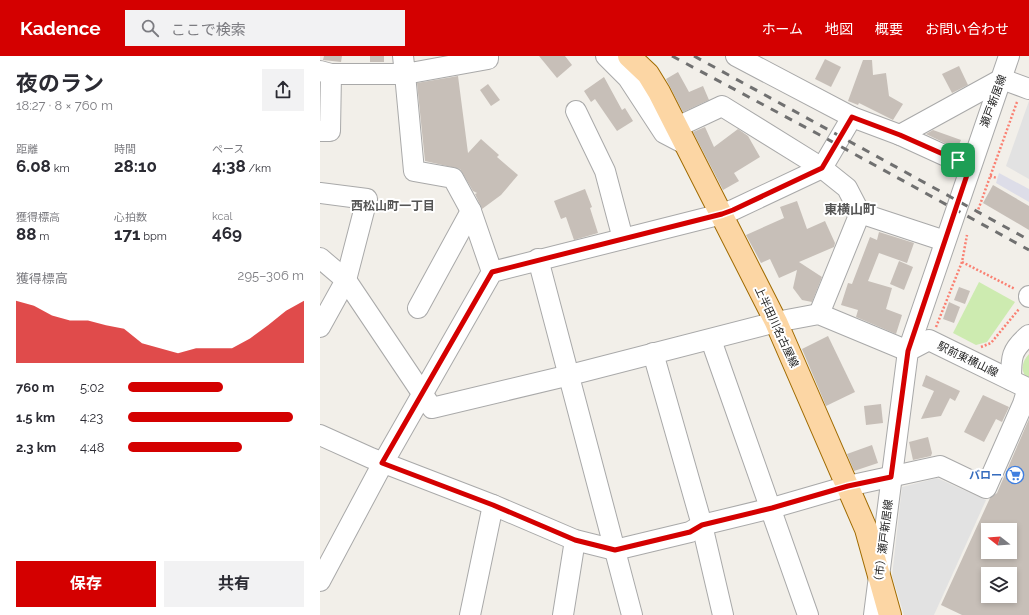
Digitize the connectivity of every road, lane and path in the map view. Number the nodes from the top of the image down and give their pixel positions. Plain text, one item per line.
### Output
1 (488, 56) edge
2 (606, 56) edge
3 (629, 56) edge
4 (736, 56) edge
5 (1009, 56) edge
6 (404, 65) edge
7 (326, 72) edge
8 (1002, 79) junction
9 (1027, 89) edge
10 (576, 111) dead end
11 (852, 117) junction
12 (320, 131) edge
13 (900, 135) junction
14 (681, 136) junction
15 (970, 166) junction
16 (822, 168) junction
17 (990, 176) junction
18 (997, 178) dead end
19 (320, 193) edge
20 (471, 211) junction
21 (860, 213) junction
22 (977, 213) dead end
23 (722, 214) junction
24 (968, 235) dead end
25 (623, 239) junction
26 (945, 241) junction
27 (320, 258) edge
28 (538, 259) junction
29 (962, 262) junction
30 (492, 272) junction
31 (346, 280) junction
32 (1029, 296) edge
33 (418, 308) dead end
34 (819, 314) junction
35 (776, 322) junction
36 (320, 327) edge
37 (935, 329) dead end
38 (1029, 335) edge
39 (711, 340) junction
40 (978, 348) dead end
41 (908, 351) junction
42 (653, 353) junction
43 (570, 376) junction
44 (1023, 385) edge
45 (421, 394) junction
46 (320, 435) edge
47 (382, 463) junction
48 (891, 477) junction
49 (848, 486) junction
50 (493, 505) junction
51 (772, 508) junction
52 (702, 525) junction
53 (575, 540) junction
54 (615, 550) junction
55 (879, 575) junction
56 (320, 582) edge
57 (470, 615) edge
58 (562, 615) edge
59 (632, 615) edge
60 (724, 615) edge
61 (808, 615) edge
62 (874, 615) edge
63 (890, 615) edge

1 - 6 street
2 - 14 street
3 - 14 main road, 上半田川名古屋線
4 - 11 street
5 - 8 street, 瀬戸新居線
6 - 7 street
6 - 20 street
7 - 12 street
8 - 9 street
8 - 13 street
8 - 15 street, 瀬戸新居線
9 - 17 path
10 - 25 street
11 - 13 street
11 - 16 street
13 - 15 street
14 - 16 street
14 - 23 main road, 上半田川名古屋線
15 - 26 street, 瀬戸新居線
16 - 21 street
16 - 23 street
17 - 18 path
17 - 22 path
19 - 31 street
20 - 30 street
20 - 33 street
21 - 26 street
21 - 34 street
23 - 25 street
23 - 35 main road, 上半田川名古屋線
24 - 29 path
25 - 28 street
26 - 41 street, 瀬戸新居線
27 - 31 street
28 - 30 street
28 - 43 street
29 - 32 path
29 - 37 path
30 - 45 street
31 - 36 street
31 - 45 street
32 - 40 path
34 - 35 street
34 - 41 street
35 - 39 street
35 - 49 main road, 上半田川名古屋線
38 - 44 street
39 - 42 street
39 - 51 street
41 - 44 street, 駅前東横山線
41 - 48 street, （市）瀬戸新居線
42 - 43 street
42 - 52 street
43 - 45 street
43 - 54 street
44 - 48 street
45 - 47 street
46 - 47 street
47 - 50 street
47 - 56 street
48 - 49 street
48 - 55 street, （市）瀬戸新居線
49 - 51 street
49 - 55 main road, 上半田川名古屋線
50 - 53 street
50 - 57 street
51 - 52 street
51 - 61 street
52 - 54 street
52 - 60 street
53 - 54 street
53 - 58 street
54 - 59 street
55 - 62 street, （市）瀬戸新居線
55 - 63 main road, 上半田川名古屋線

